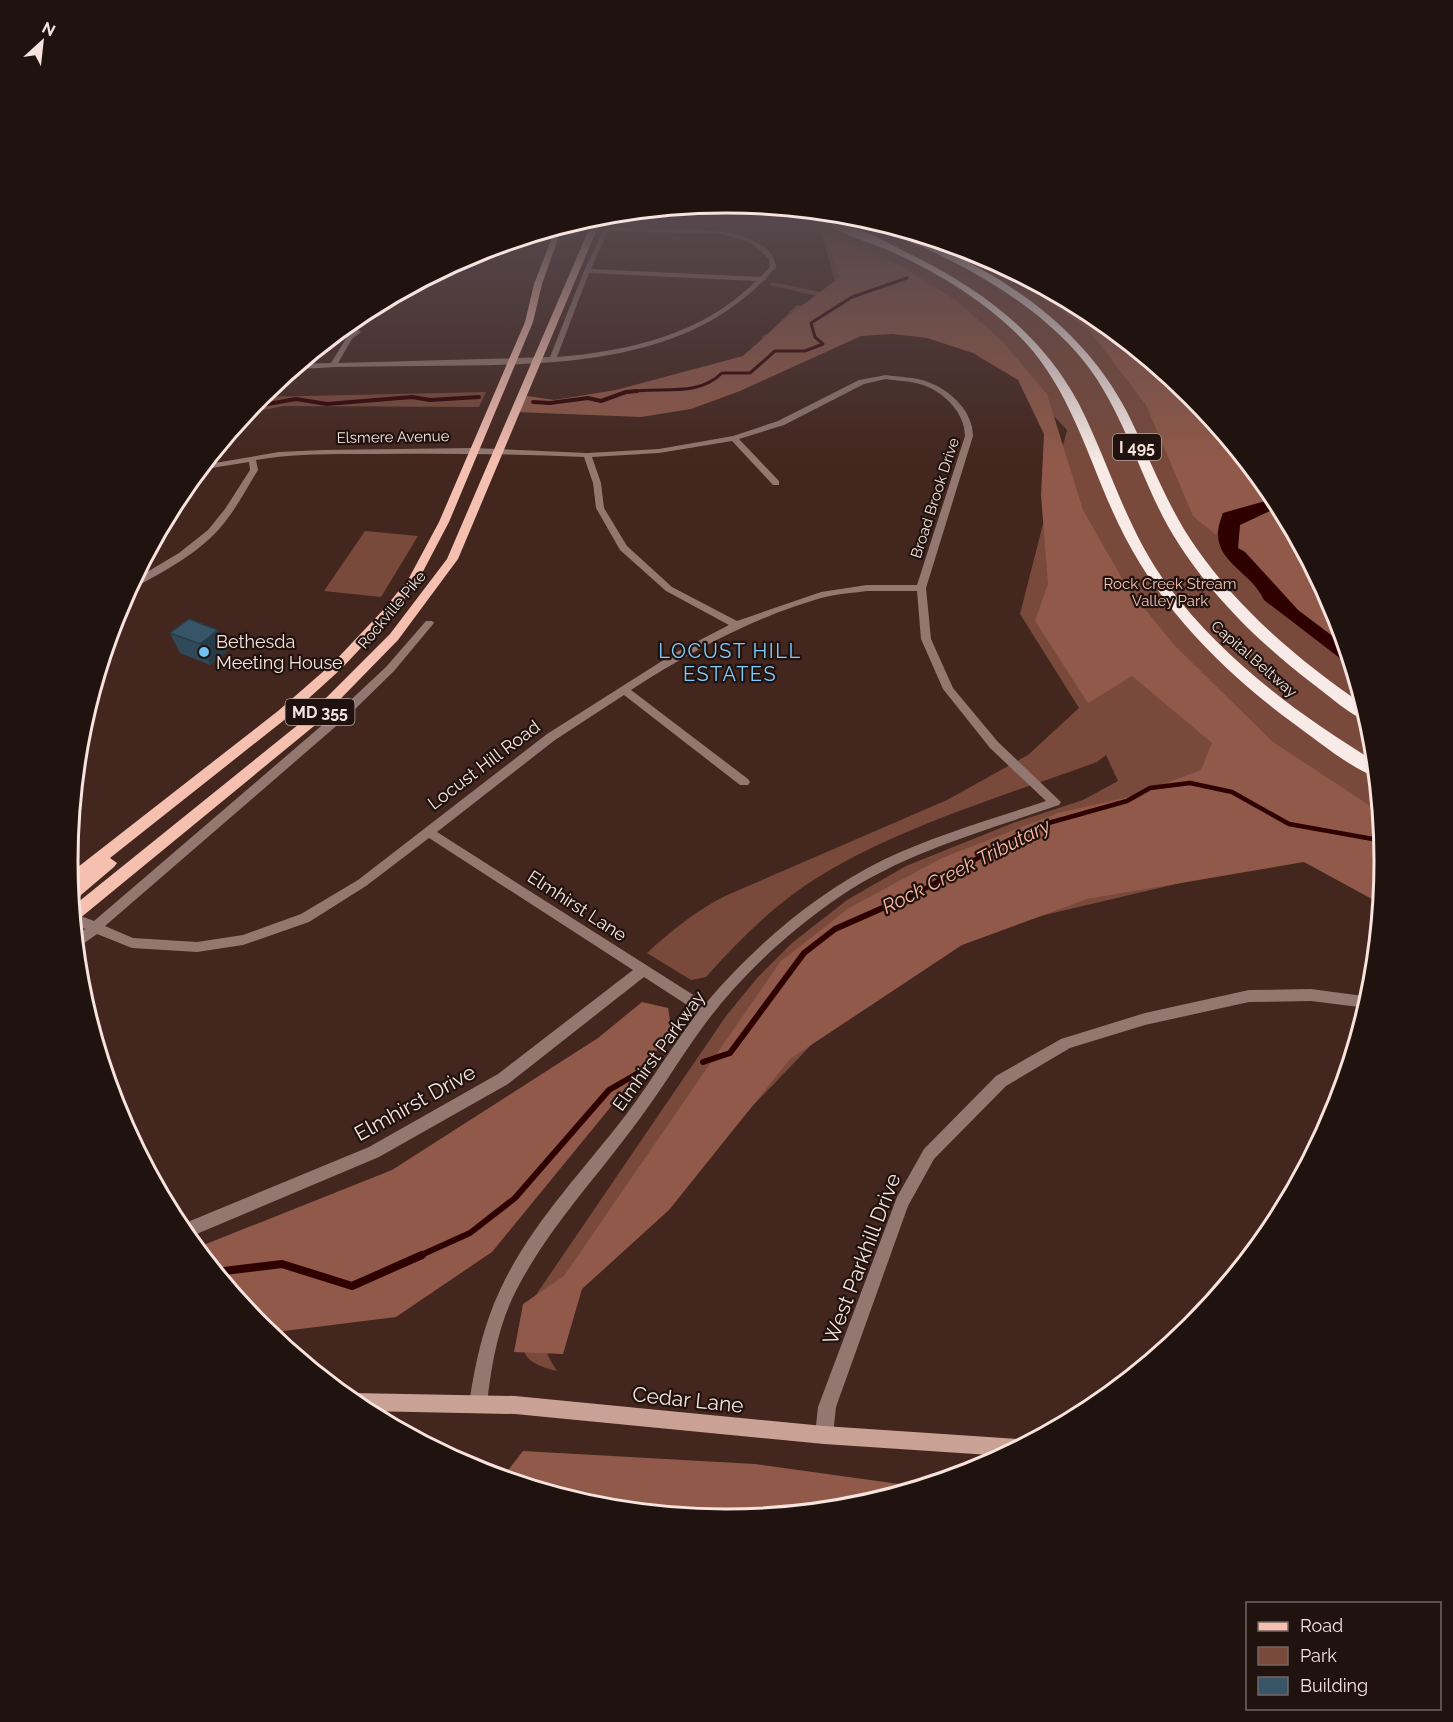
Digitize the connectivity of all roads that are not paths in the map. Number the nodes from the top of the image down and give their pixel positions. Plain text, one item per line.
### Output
1 (534, 302) edge
2 (561, 302) edge
3 (574, 302) edge
4 (735, 302) edge
5 (984, 302) edge
6 (1027, 302) edge
7 (358, 332) dead end
8 (553, 359) junction
9 (535, 360) junction
10 (511, 362) junction
11 (333, 365) junction
12 (308, 366) edge
13 (734, 438) junction
14 (473, 450) junction
15 (499, 451) junction
16 (587, 456) junction
17 (252, 458) junction
18 (212, 466) edge
19 (776, 483) dead end
20 (143, 579) edge
21 (921, 588) junction
22 (429, 623) dead end
23 (736, 625) junction
24 (623, 689) junction
25 (1357, 707) edge
26 (1367, 765) edge
27 (744, 782) dead end
28 (1055, 802) joint
29 (140, 827) junction
30 (427, 831) junction
31 (78, 874) edge
32 (79, 889) edge
33 (80, 910) edge
34 (81, 921) edge
35 (94, 928) junction
36 (83, 938) edge
37 (643, 970) junction
38 (1360, 1001) edge
39 (708, 1011) junction
40 (192, 1228) edge
41 (370, 1402) edge
42 (478, 1404) junction
43 (824, 1436) junction
44 (1002, 1448) edge

1 - 10 main road, Rockville Pike / MD 355
2 - 9 main road, Rockville Pike / MD 355
3 - 8 street
4 - 8 street
5 - 26 highway, Capital Beltway / I 495
6 - 25 highway, Capital Beltway / I 495
7 - 11 street
8 - 9 street
9 - 10 street
9 - 15 main road, Rockville Pike / MD 355
10 - 11 street
10 - 14 main road, Rockville Pike / MD 355
11 - 12 street
13 - 16 street, Broad Brook Drive
13 - 19 street
13 - 21 street, Broad Brook Drive
14 - 15 street, Elsmere Avenue
14 - 17 street, Elsmere Avenue
14 - 29 main road, Rockville Pike / MD 355
15 - 16 street, Elsmere Avenue
15 - 33 main road, Rockville Pike / MD 355
16 - 23 street
17 - 18 street, Elsmere Avenue
17 - 20 street
21 - 23 street, Locust Hill Road
21 - 28 street, Broad Brook Drive
22 - 35 street, Rockville Pike
23 - 24 street, Locust Hill Road
24 - 27 street
24 - 30 street, Locust Hill Road
28 - 39 street, Elmhirst Parkway
29 - 31 main road, Rockville Pike / MD 355
29 - 32 main road
30 - 35 street, Locust Hill Road
30 - 37 street, Elmhirst Lane
34 - 35 street, Locust Hill Road
35 - 36 street, Rockville Pike
37 - 39 street, Elmhirst Lane
37 - 40 street, Elmhirst Drive
38 - 43 street, West Parkhill Drive
39 - 42 street, Elmhirst Parkway
41 - 42 street, Cedar Lane
42 - 43 street, Cedar Lane
43 - 44 street, Cedar Lane

